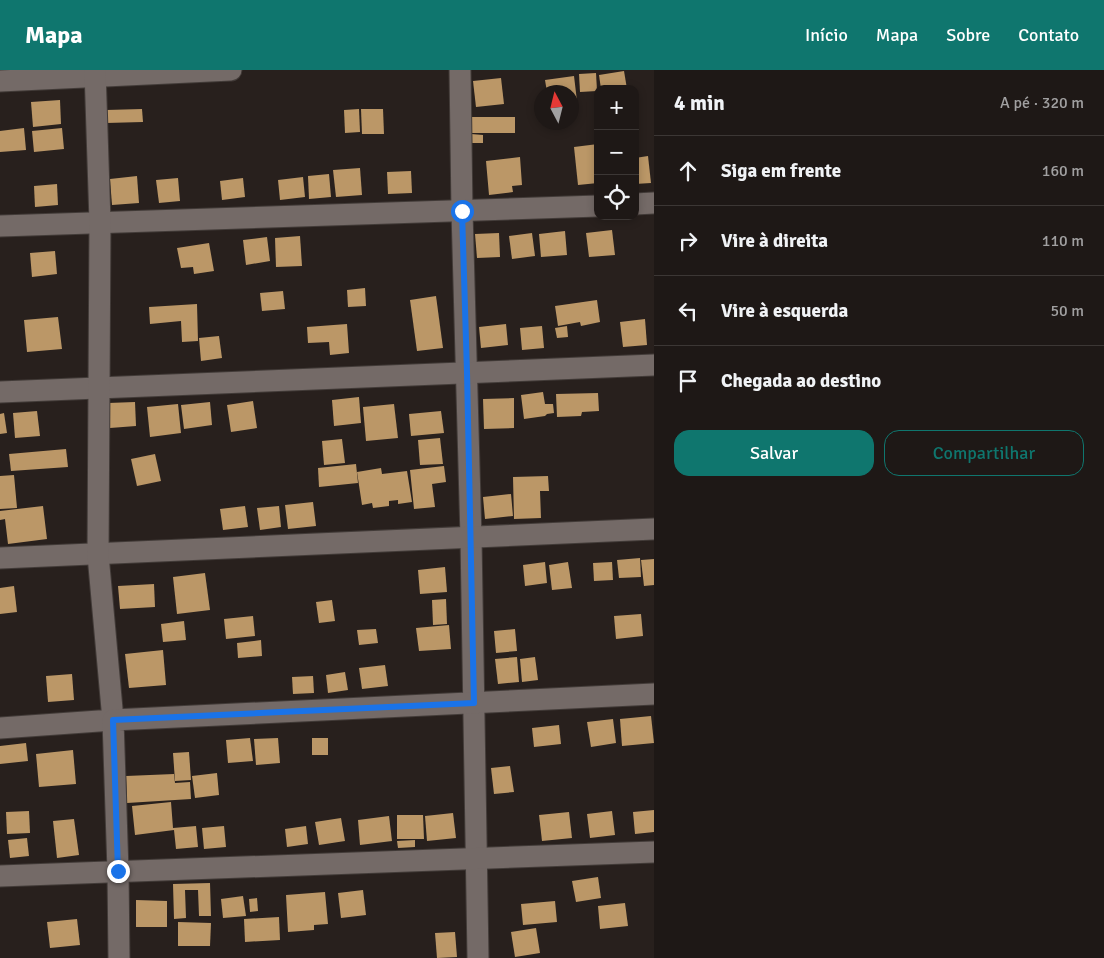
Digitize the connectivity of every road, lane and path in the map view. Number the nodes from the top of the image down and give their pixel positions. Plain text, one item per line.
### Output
1 (231, 70) edge
2 (460, 70) edge
3 (95, 74) edge
4 (0, 81) edge
5 (654, 203) edge
6 (639, 204) edge
7 (594, 206) edge
8 (462, 211) junction
9 (100, 222) junction
10 (0, 226) edge
11 (654, 365) edge
12 (467, 372) junction
13 (99, 389) junction
14 (0, 392) edge
15 (654, 529) edge
16 (471, 538) junction
17 (98, 555) junction
18 (0, 558) edge
19 (654, 694) edge
20 (474, 703) junction
21 (113, 720) junction
22 (0, 728) edge
23 (654, 852) edge
24 (476, 858) junction
25 (118, 871) junction
26 (0, 876) edge
27 (119, 958) edge
28 (478, 958) edge

1 - 3 street
2 - 8 street
3 - 4 street
3 - 9 street
5 - 6 street
7 - 8 street
8 - 9 street
8 - 12 street
9 - 10 street
9 - 13 street
11 - 12 street
12 - 13 street
12 - 16 street
13 - 14 street
13 - 17 street
15 - 16 street
16 - 17 street
16 - 20 street
17 - 18 street
17 - 21 street
19 - 20 street
20 - 21 street
20 - 24 street
21 - 22 street
21 - 25 street
23 - 24 street
24 - 25 street
24 - 28 street
25 - 26 street
25 - 27 street

